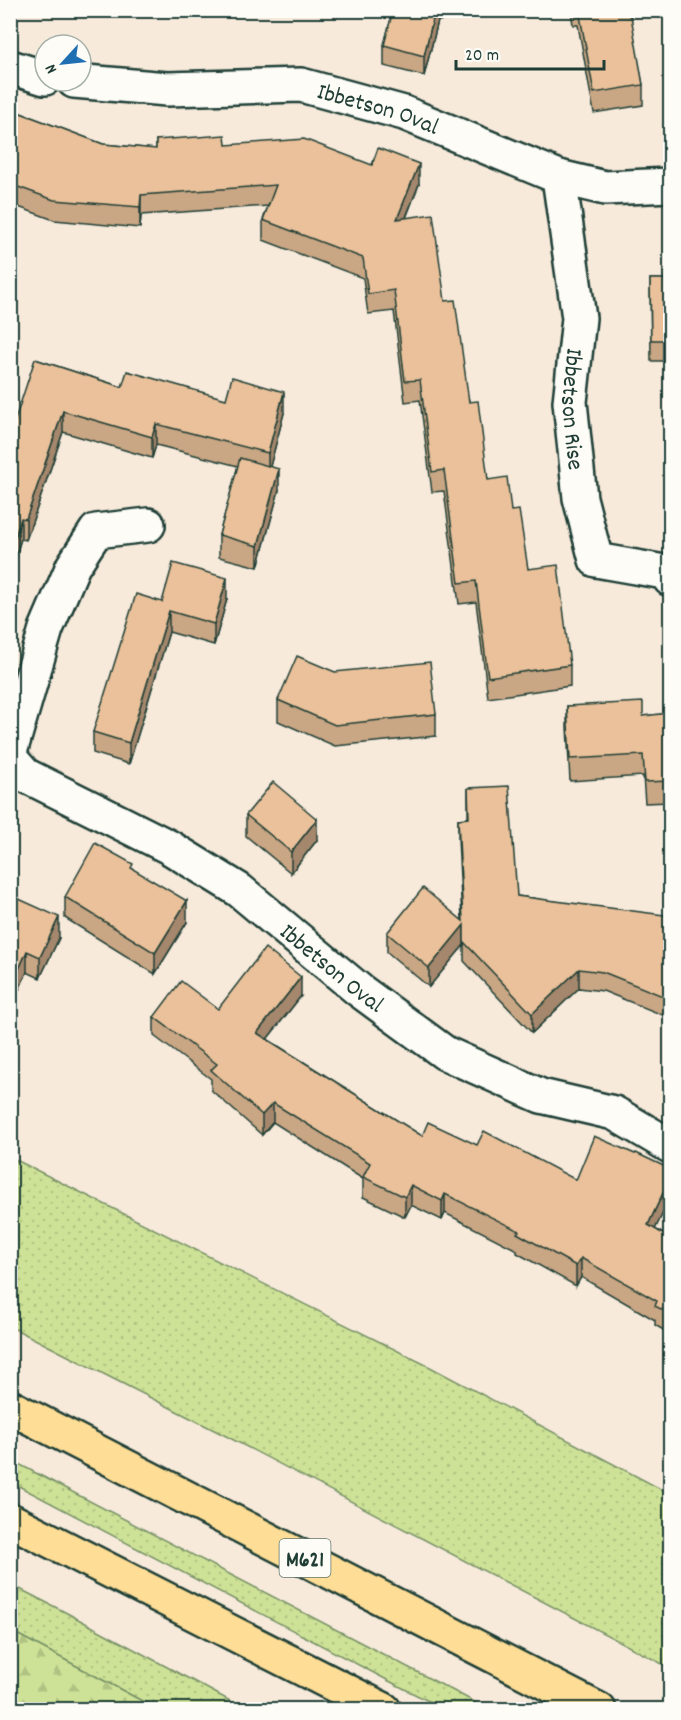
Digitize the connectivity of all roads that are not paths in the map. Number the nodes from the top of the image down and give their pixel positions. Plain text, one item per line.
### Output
1 (10, 67) edge
2 (33, 74) edge
3 (93, 83) edge
4 (559, 177) junction
5 (670, 185) edge
6 (148, 525) dead end
7 (670, 579) edge
8 (10, 753) edge
9 (10, 758) edge
10 (670, 1146) edge
11 (10, 1407) edge
12 (10, 1520) edge
13 (384, 1710) edge
14 (599, 1710) edge

1 - 2 street
3 - 4 street, Ibbetson Oval
4 - 5 street, Ibbetson Oval
4 - 7 street, Ibbetson Rise
6 - 8 street
9 - 10 street, Ibbetson Oval
11 - 14 highway, M621
12 - 13 highway

